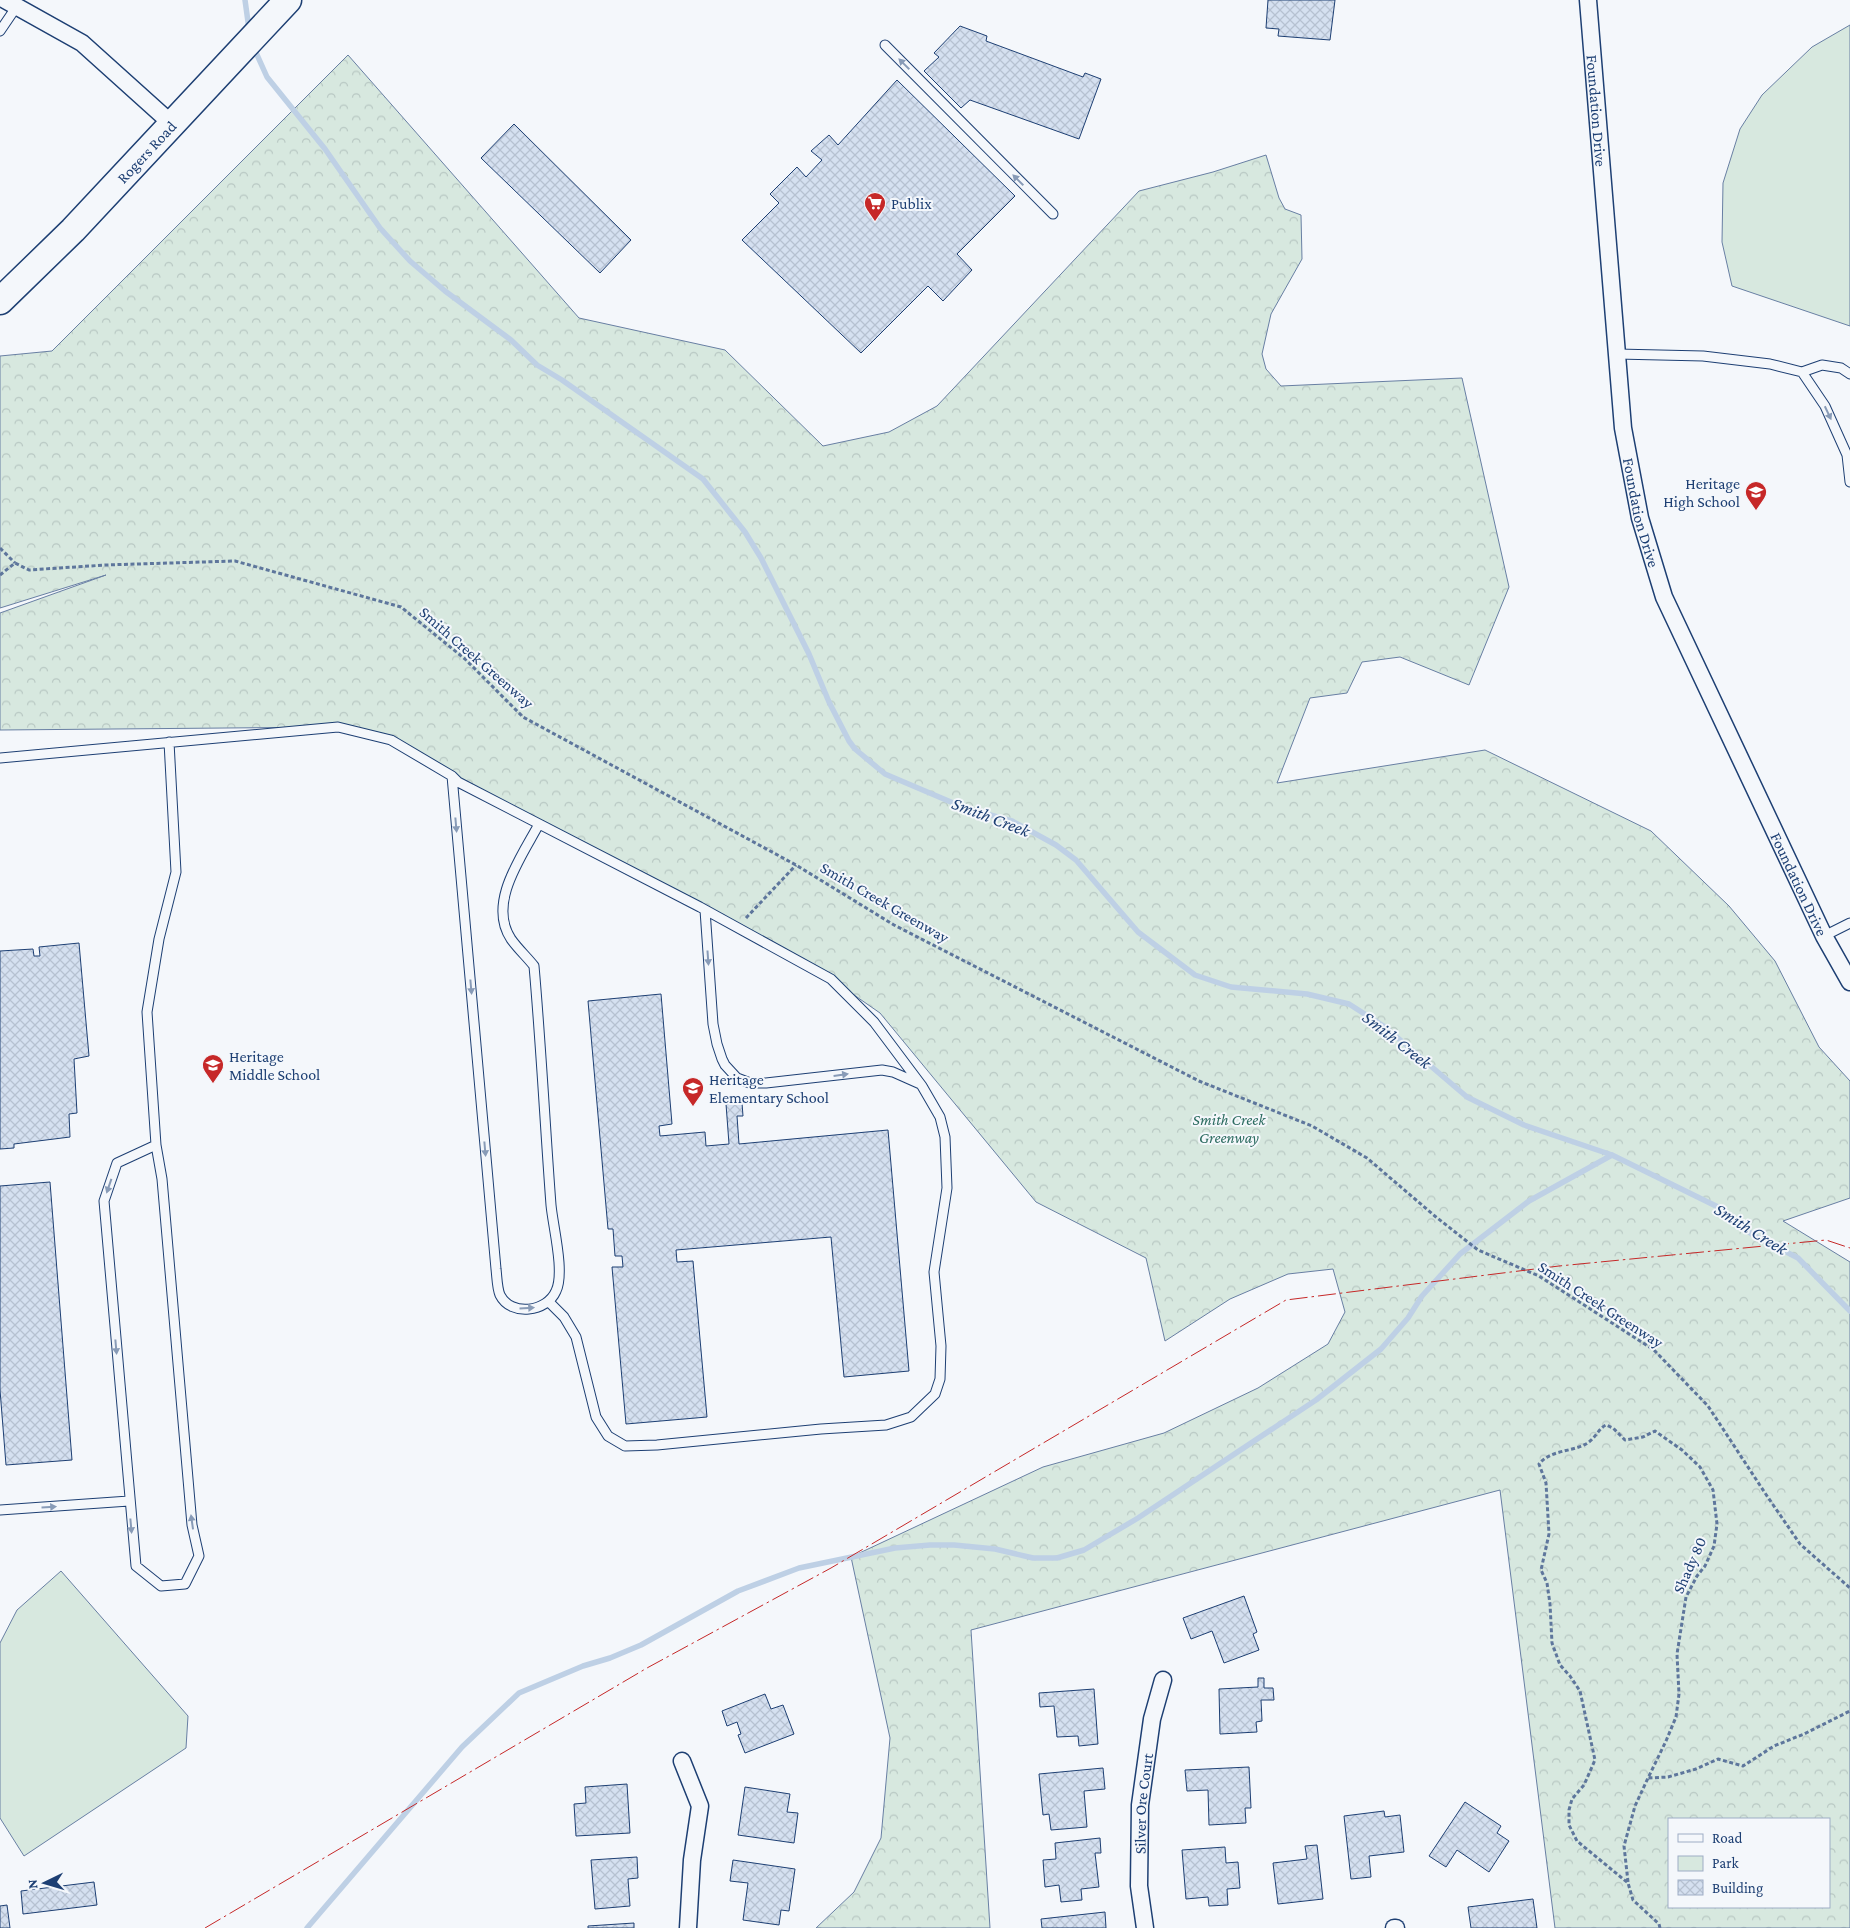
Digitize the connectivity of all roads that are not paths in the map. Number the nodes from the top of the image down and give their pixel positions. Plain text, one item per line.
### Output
1 (288, 0) edge
2 (1588, 0) edge
3 (11, 3) edge
4 (0, 31) edge
5 (885, 45) dead end
6 (172, 124) junction
7 (1053, 214) dead end
8 (0, 301) edge
9 (1617, 354) junction
10 (1802, 372) junction
11 (1850, 374) edge
12 (1850, 482) edge
13 (169, 742) junction
14 (0, 758) edge
15 (452, 776) junction
16 (539, 824) junction
17 (705, 910) junction
18 (1850, 923) edge
19 (1824, 936) junction
20 (1850, 982) edge
21 (922, 1086) junction
22 (156, 1146) junction
23 (549, 1302) junction
24 (129, 1501) junction
25 (0, 1510) edge
26 (1163, 1680) dead end
27 (682, 1761) dead end
28 (688, 1928) edge
29 (1146, 1928) edge

1 - 6 main road, Rogers Road
2 - 9 street, Foundation Drive
3 - 4 lane
3 - 6 street
7 -> 5 lane
6 - 8 main road, Rogers Road
9 - 10 lane
9 - 19 street, Foundation Drive
10 - 11 lane
10 -> 12 lane
13 - 14 lane
13 - 15 lane
13 - 22 lane
15 - 16 lane
15 -> 23 lane
16 - 17 lane
16 - 23 lane
17 - 21 lane
17 -> 21 lane
18 - 19 lane
19 - 20 street, Foundation Drive
21 - 23 lane
22 -> 24 lane
24 -> 22 lane
25 -> 24 lane
26 - 29 street, Silver Ore Court
27 - 28 street

